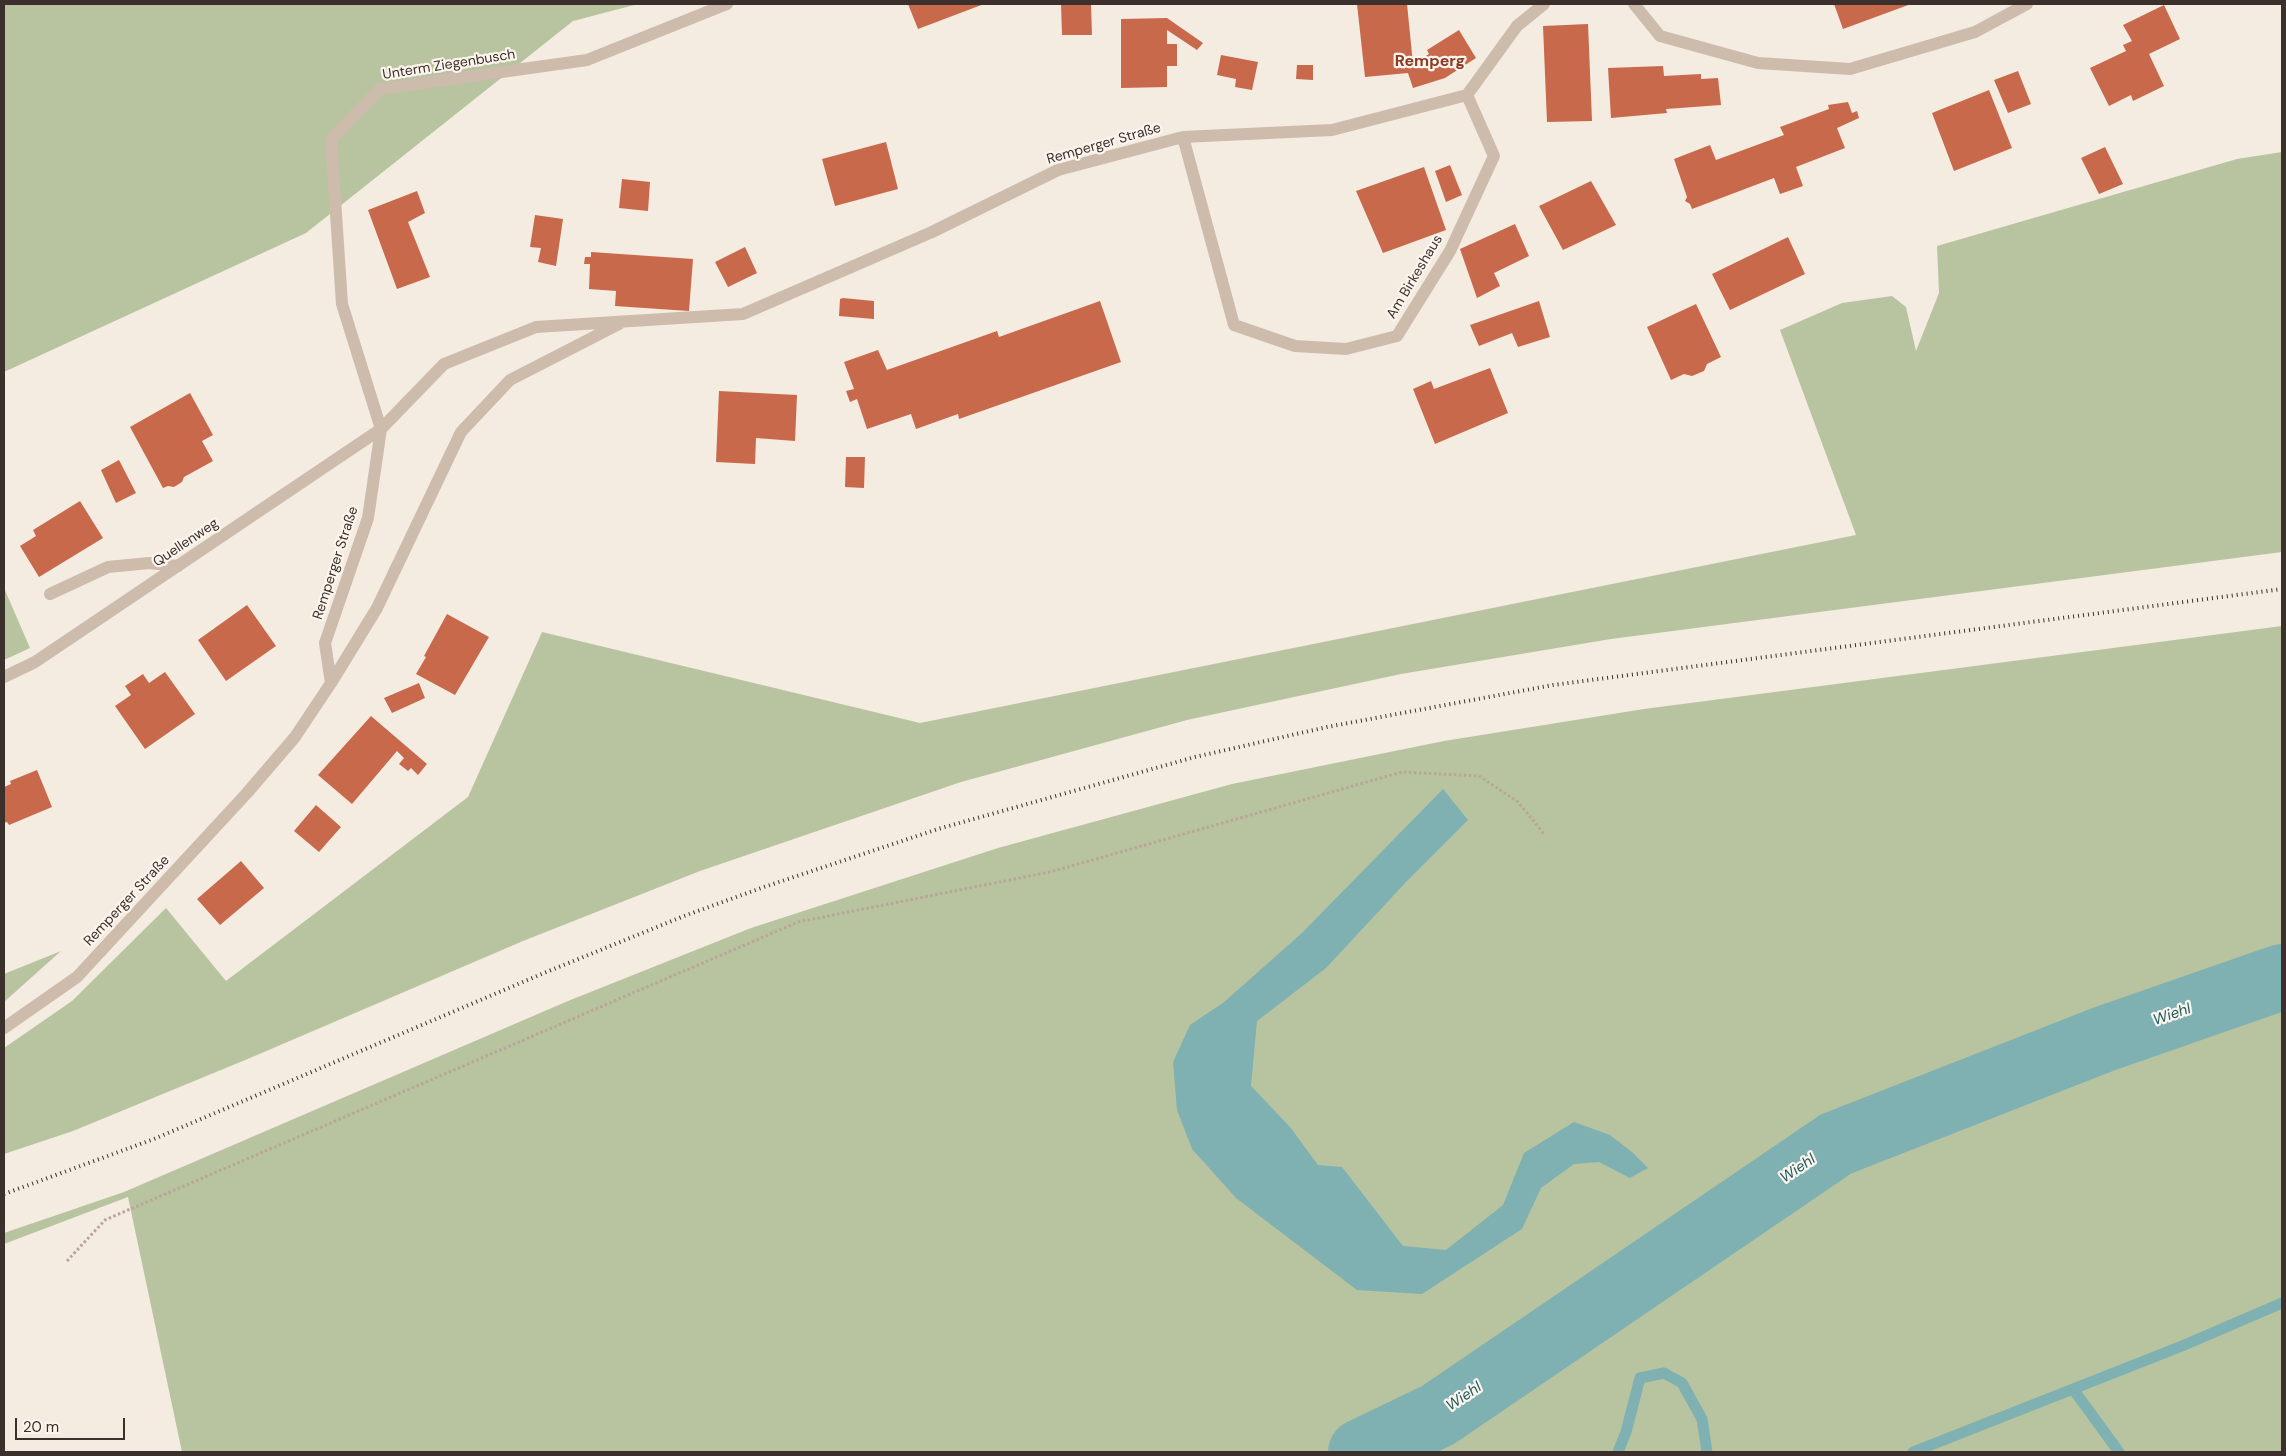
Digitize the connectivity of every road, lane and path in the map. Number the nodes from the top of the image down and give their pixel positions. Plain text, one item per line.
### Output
1 (727, 4) edge
2 (1544, 4) edge
3 (1634, 4) edge
4 (2026, 4) edge
5 (1467, 95) junction
6 (1183, 137) junction
7 (624, 322) junction
8 (381, 429) junction
9 (178, 566) junction
10 (50, 594) dead end
11 (4, 677) edge
12 (330, 683) junction
13 (1545, 835) dead end
14 (4, 1028) edge
15 (67, 1261) dead end

1 - 8 street, Unterm Ziegenbusch
2 - 5 street
3 - 4 street
5 - 6 street, Remperger Straße
5 - 6 street, Am Birkeshaus
6 - 7 street, Remperger Straße
7 - 8 street, Remperger Straße
7 - 12 street, Remperger Straße
8 - 9 street, Quellenweg
8 - 12 street, Remperger Straße
9 - 10 street
9 - 11 street, Quellenweg
12 - 14 street, Remperger Straße
13 - 15 path

